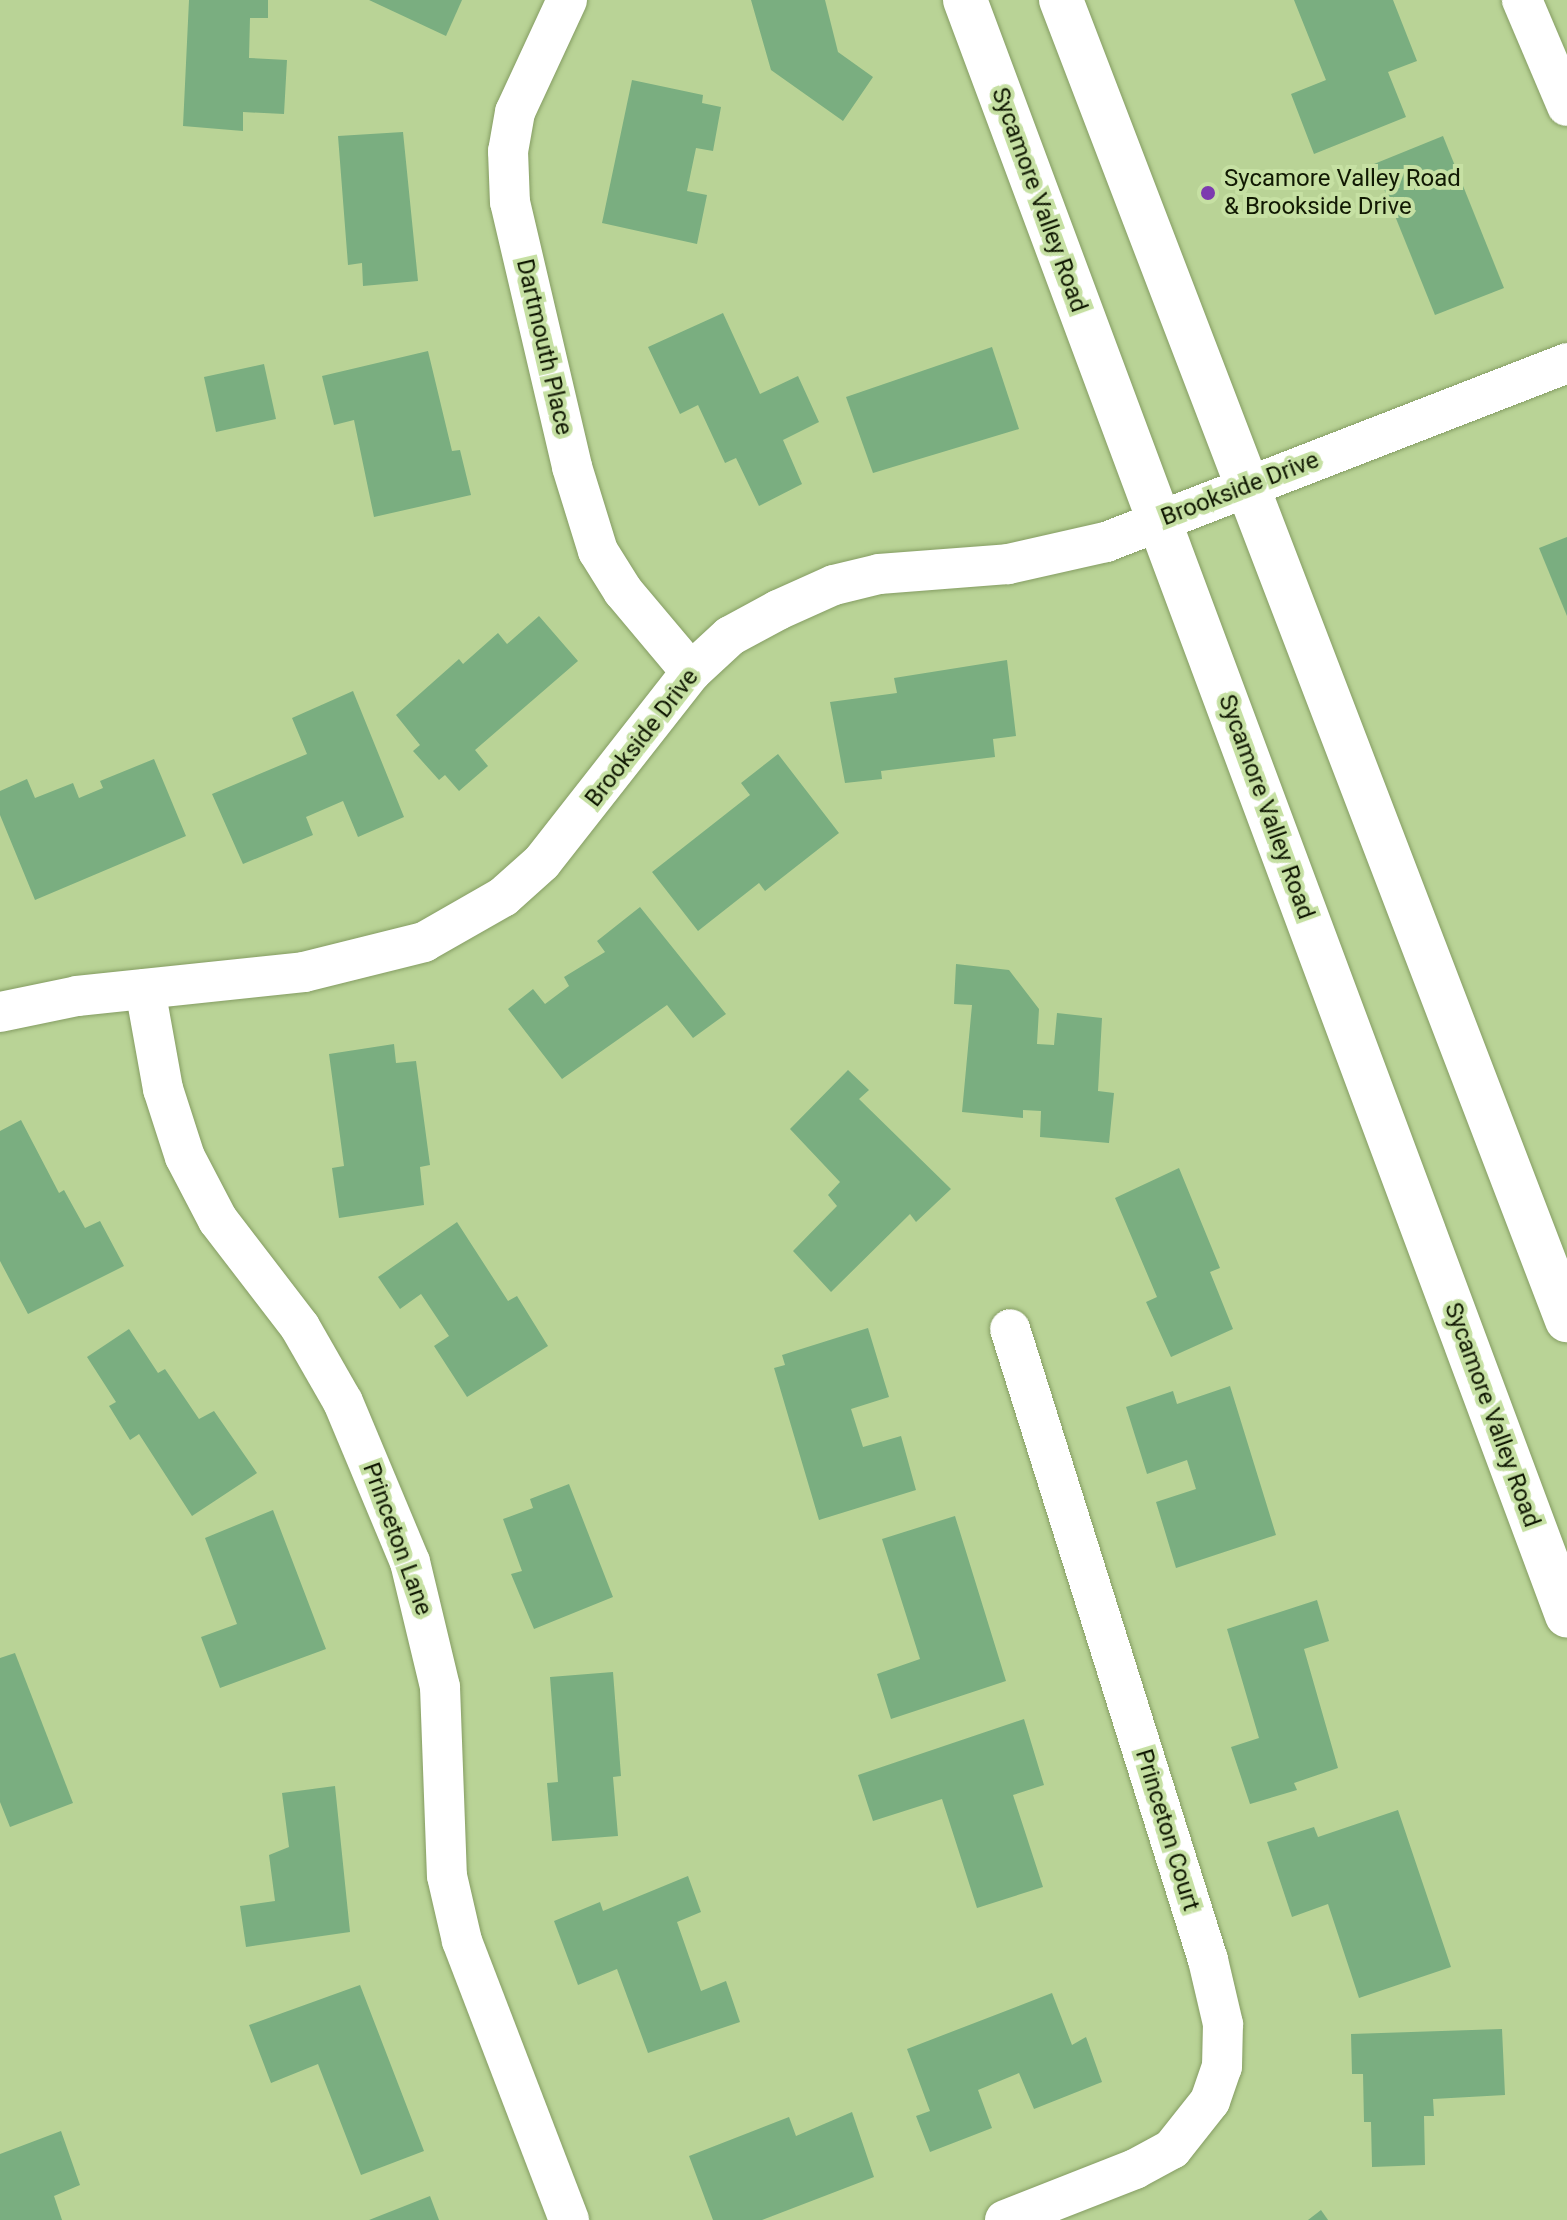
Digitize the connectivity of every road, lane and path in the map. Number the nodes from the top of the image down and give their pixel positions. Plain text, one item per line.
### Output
1 (567, 0) edge
2 (965, 0) edge
3 (1061, 0) edge
4 (1522, 0) edge
5 (1567, 106) edge
6 (1567, 363) edge
7 (1248, 486) junction
8 (1158, 519) junction
9 (691, 672) junction
10 (145, 989) junction
11 (0, 1012) edge
12 (1567, 1320) edge
13 (1010, 1329) dead end
14 (1567, 1615) edge
15 (569, 2220) edge
16 (1005, 2220) edge

1 - 9 street, Dartmouth Place
2 - 8 main road, Sycamore Valley Road
3 - 7 main road
4 - 5 street
6 - 7 street, Brookside Drive
7 - 8 street, Brookside Drive
7 - 12 main road
8 - 9 street, Brookside Drive
8 - 14 main road, Sycamore Valley Road
9 - 10 street, Brookside Drive
10 - 11 street, Brookside Drive
10 - 15 street, Princeton Lane
13 - 16 street, Princeton Court

